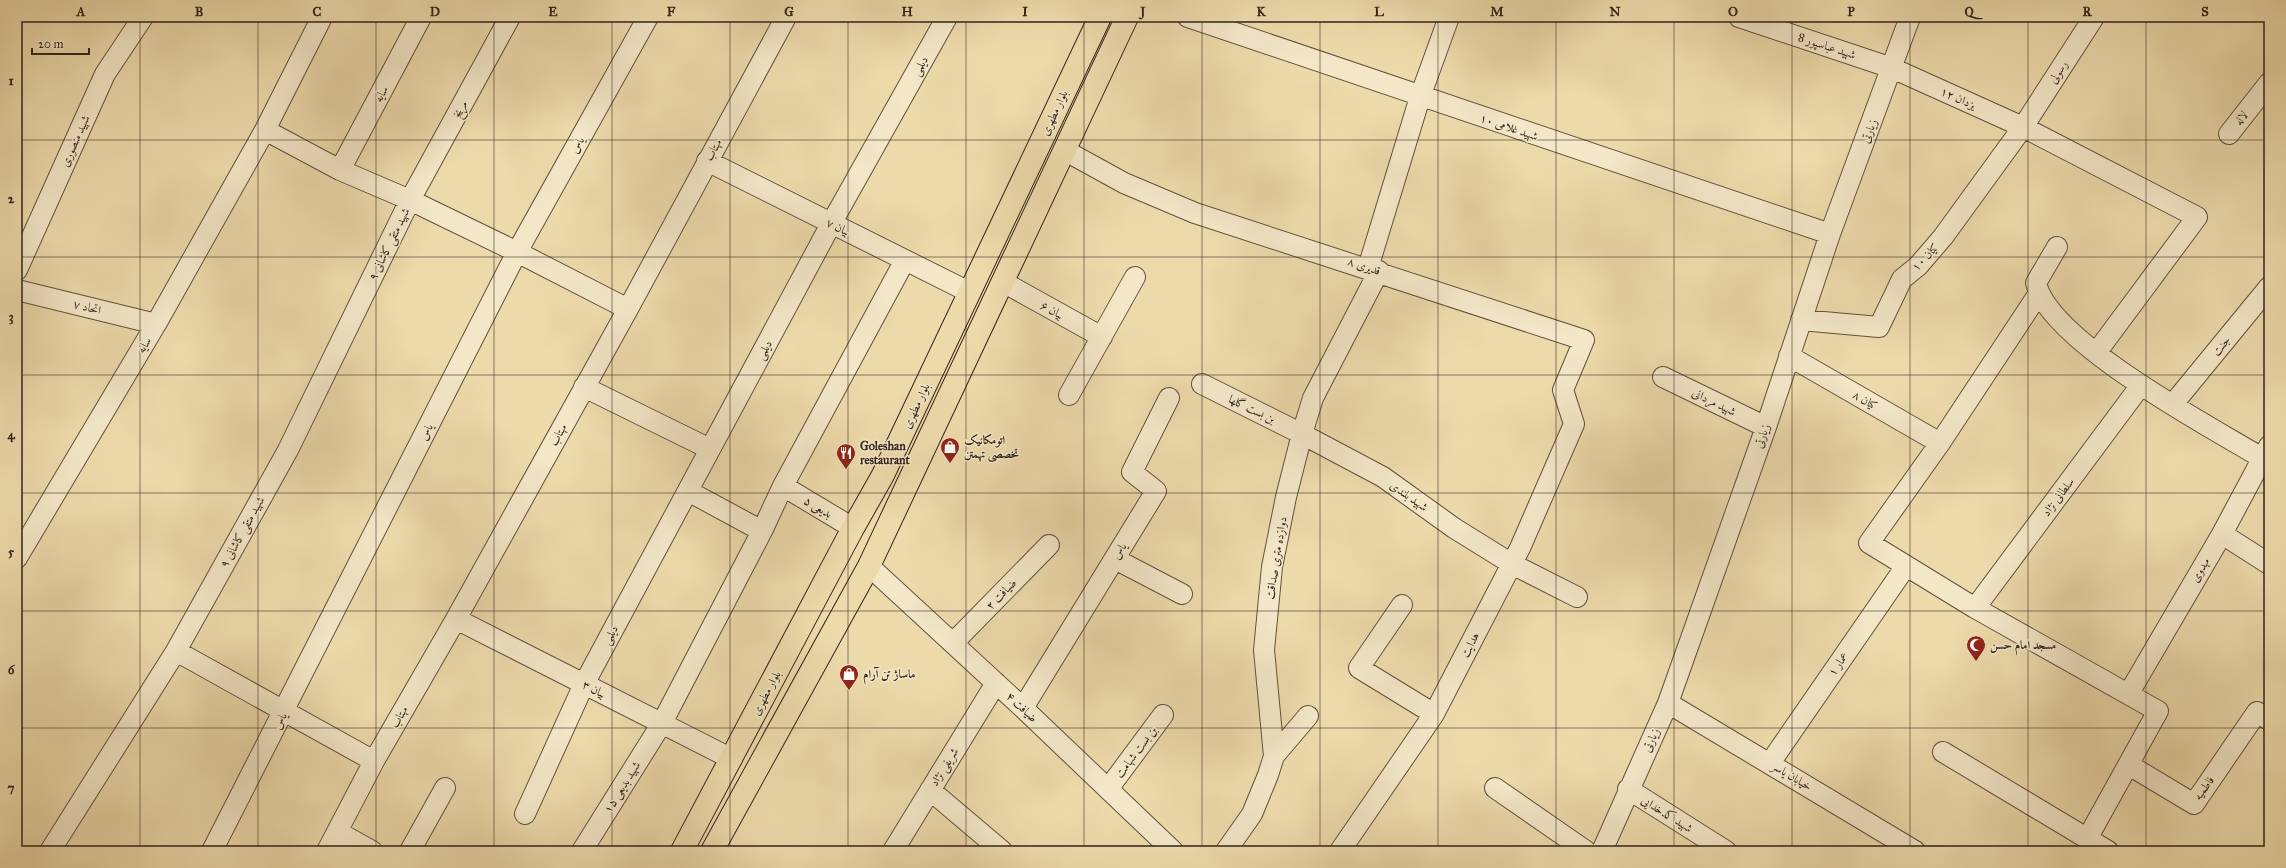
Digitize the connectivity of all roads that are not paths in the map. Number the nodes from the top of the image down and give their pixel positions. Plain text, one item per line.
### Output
1 (143, 17) edge
2 (322, 17) edge
3 (421, 17) edge
4 (510, 17) edge
5 (648, 17) edge
6 (786, 17) edge
7 (947, 17) edge
8 (1100, 17) edge
9 (1127, 17) edge
10 (1188, 17) edge
11 (1449, 17) edge
12 (1910, 17) edge
13 (2094, 17) edge
14 (1752, 19) edge
15 (1892, 68) junction
16 (2269, 83) edge
17 (1420, 97) junction
18 (2023, 127) junction
19 (266, 130) junction
20 (2229, 134) dead end
21 (1064, 150) junction
22 (708, 161) junction
23 (340, 170) junction
24 (410, 200) junction
25 (831, 224) junction
26 (1830, 234) junction
27 (2057, 247) dead end
28 (517, 252) junction
29 (905, 260) junction
30 (17, 270) edge
31 (1374, 270) junction
32 (1135, 277) dead end
33 (1002, 282) junction
34 (2269, 287) edge
35 (17, 290) edge
36 (969, 292) junction
37 (2039, 293) junction
38 (628, 309) junction
39 (1801, 320) junction
40 (156, 324) junction
41 (1102, 337) junction
42 (2096, 353) junction
43 (1789, 356) junction
44 (1663, 377) dead end
45 (1202, 384) dead end
46 (2141, 385) junction
47 (584, 387) junction
48 (1069, 395) dead end
49 (1169, 398) dead end
50 (2173, 404) junction
51 (1574, 424) joint
52 (1766, 426) junction
53 (1302, 434) junction
54 (898, 442) junction
55 (1940, 443) junction
56 (710, 449) junction
57 (923, 452) junction
58 (2266, 452) edge
59 (783, 486) junction
60 (688, 491) junction
61 (853, 528) junction
62 (762, 531) junction
63 (2222, 534) junction
64 (1049, 545) dead end
65 (17, 558) edge
66 (1115, 559) junction
67 (1512, 564) junction
68 (2269, 564) edge
69 (869, 566) junction
70 (1906, 566) junction
71 (1182, 594) dead end
72 (1577, 597) dead end
73 (1402, 605) dead end
74 (1975, 608) junction
75 (456, 619) junction
76 (953, 643) junction
77 (176, 651) junction
78 (996, 683) junction
79 (584, 684) junction
80 (2129, 693) junction
81 (1668, 703) junction
82 (1024, 708) junction
83 (285, 711) junction
84 (1434, 714) junction
85 (1163, 715) dead end
86 (1308, 716) dead end
87 (2263, 716) edge
88 (662, 723) junction
89 (1942, 752) dead end
90 (1274, 756) junction
91 (732, 759) junction
92 (374, 761) junction
93 (1770, 763) junction
94 (2129, 765) junction
95 (445, 788) dead end
96 (1496, 788) dead end
97 (1108, 789) junction
98 (1628, 789) junction
99 (930, 790) junction
100 (525, 814) dead end
101 (338, 832) junction
102 (2087, 839) junction
103 (50, 851) edge
104 (212, 851) edge
105 (327, 851) edge
106 (372, 851) edge
107 (410, 851) edge
108 (582, 851) edge
109 (682, 851) edge
110 (712, 851) edge
111 (893, 851) edge
112 (1002, 851) edge
113 (1173, 851) edge
114 (1226, 851) edge
115 (1340, 851) edge
116 (1586, 851) edge
117 (1602, 851) edge
118 (1726, 851) edge
119 (1915, 851) edge
120 (2108, 851) edge

1 - 30 street, شهید منصوری
2 - 19 street, سایه
3 - 23 street, سایه
4 - 24 street, مریخ
5 - 28 street, یاس
6 - 22 street, مهتاب
7 - 25 street, دیلمی
8 - 36 main road, بلوار مطهری
9 - 21 main road, بلوار مطهری
10 - 17 street, شهید غلامی ۱۰
11 - 17 street, دوازده متری صداقت
12 - 15 street, زیارتی
13 - 18 street, رسولی
14 - 15 street, شهید عباسپور 8
15 - 18 street, یزدان ۱۲
15 - 26 street, زیارتی
16 - 20 street, لاله
17 - 26 street, شهید غلامی ۱۰
17 - 31 street, دوازده متری صداقت
18 - 39 street, کیان ۱۰
18 - 42 street, یزدان ۱۲
19 - 23 street
19 - 40 street, سایه
21 - 31 street, قدیری ۸
21 - 33 main road, بلوار مطهری
22 - 25 street, بیان ۷
22 - 38 street, مهتاب
23 - 24 street
24 - 28 street
24 - 77 street, شهید متقی کاشانی ۹
25 - 29 street, بیان ۷
25 - 56 street, دیلمی
26 - 39 street, زیارتی
27 - 37 street
28 - 38 street
28 - 83 street, یاس
29 - 36 street, بیان ۷
29 - 59 street, شهید بدیعی ۱۵
31 - 51 street, قدیری ۸
31 - 53 street, دوازده متری صداقت
32 - 41 street
33 - 41 street, بیان ۶
33 - 57 main road, بلوار مطهری
34 - 50 street, جنت
35 - 40 street, اتحاد ۷
36 - 54 main road, بلوار مطهری
37 - 42 street
37 - 55 street
38 - 47 street, مهتاب
39 - 43 street, زیارتی
40 - 65 street, سایه
41 - 48 street
42 - 46 street
43 - 52 street, زیارتی
43 - 55 street, کیان ۸
44 - 52 street, شهید مردانی
45 - 53 street, بن بست گلها
46 - 50 street
46 - 74 street, سلطانی نژاد
47 - 56 street
47 - 75 street, مهتاب
49 - 66 street, یاس
50 - 58 street
51 - 67 street, هدایت
52 - 81 street, زیارتی
53 - 67 street, شهید بلندی
53 - 90 street, دوازده متری صداقت
54 - 57 main road
54 - 61 main road, بلوار مطهری
55 - 70 street
56 - 60 street, دیلمی
57 - 69 main road, بلوار مطهری
58 - 63 street, مهدوی
59 - 61 street, بدیعی ۵
59 - 62 street, شهید بدیعی ۱۵
60 - 62 street
60 - 79 street, دیلمی
61 - 91 main road, بلوار مطهری
62 - 88 street, شهید بدیعی ۱۵
63 - 68 street
63 - 80 street, مهدوی
64 - 76 street, ضیافت ۲
66 - 71 street
66 - 82 street, یاس
67 - 72 street, شهید بلندی
67 - 84 street, هدایت
69 - 76 street, ضیافت ۴
69 - 110 main road, بلوار مطهری
70 - 74 street
70 - 93 street, عمار ۱
73 - 84 street
74 - 80 street
75 - 79 street, بیان ۳
75 - 92 street, مهتاب
76 - 78 street, ضیافت ۴
77 - 83 street
77 - 103 street, شهید متقی کاشانی ۹
78 - 82 street, ضیافت ۴
78 - 99 street, شریفی نژاد
79 - 88 street, بیان ۳
79 - 100 street, دیلمی
80 - 94 street
81 - 93 street, خیابان یاسر
81 - 98 street, زیارتی
82 - 97 street, ضیافت ۴
83 - 92 street
83 - 104 street, یاس
84 - 115 street, هدایت
85 - 97 street, بن بست شهامت
86 - 90 street
87 - 94 street, فاطمیه
88 - 91 street, بیان ۳
88 - 108 street, شهید بدیعی ۱۵
89 - 102 street
90 - 114 street, دوازده متری صداقت
91 - 109 main road, بلوار مطهری
92 - 101 street, مهتاب
93 - 119 street, خیابان یاسر
94 - 102 street
95 - 107 street
96 - 116 street
97 - 113 street, ضیافت ۴
98 - 117 street, زیارتی
98 - 118 street, شهید کدخدایی
99 - 111 street, شریفی نژاد
99 - 112 street
101 - 105 street, مهتاب
101 - 106 street
102 - 120 street

